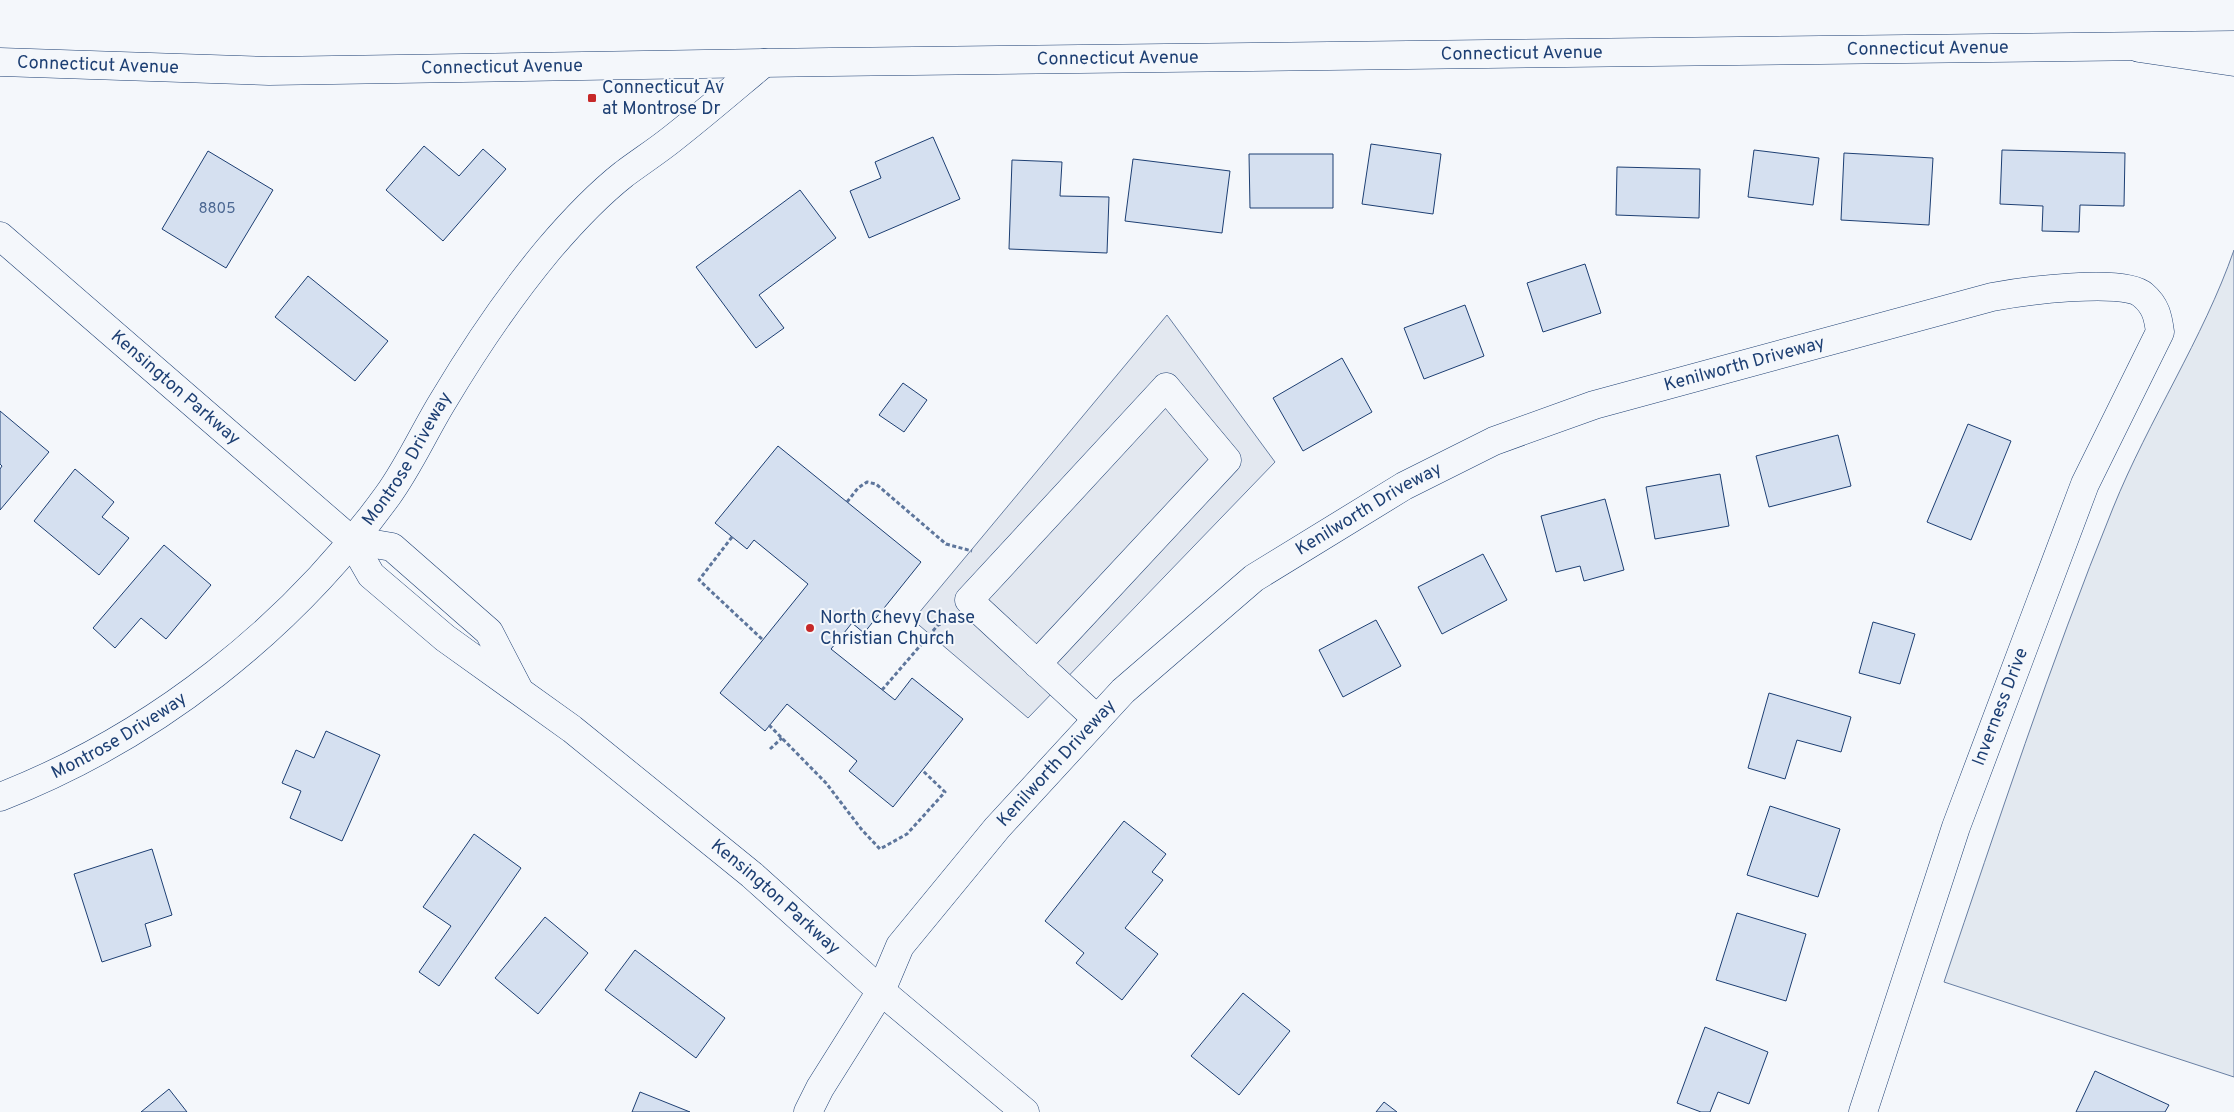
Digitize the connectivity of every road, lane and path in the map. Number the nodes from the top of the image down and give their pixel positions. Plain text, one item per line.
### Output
1 (2234, 45) edge
2 (2139, 48) junction
3 (0, 62) edge
4 (2234, 62) edge
5 (764, 63) junction
6 (0, 236) edge
7 (2157, 312) joint
8 (846, 502) dead end
9 (732, 537) dead end
10 (351, 540) junction
11 (1006, 559) junction
12 (978, 609) junction
13 (763, 640) dead end
14 (1037, 664) junction
15 (882, 690) dead end
16 (1096, 719) junction
17 (770, 726) dead end
18 (782, 738) junction
19 (770, 749) dead end
20 (922, 770) dead end
21 (0, 797) edge
22 (881, 991) junction
23 (808, 1112) edge
24 (1025, 1112) edge
25 (1863, 1112) edge

1 - 2 main road, Connecticut Avenue
2 - 4 main road
2 - 5 main road, Connecticut Avenue
3 - 5 main road, Connecticut Avenue
5 - 10 main road, Montrose Driveway
6 - 10 main road, Kensington Parkway
7 - 16 main road, Kenilworth Driveway
7 - 25 main road, Inverness Drive
8 - 11 path
9 - 13 path
10 - 21 main road, Montrose Driveway
10 - 22 main road, Kensington Parkway
11 - 12 main road
11 - 14 main road
12 - 14 main road
12 - 15 path
14 - 16 main road
16 - 22 main road, Kenilworth Driveway
17 - 18 path
18 - 19 path
18 - 20 path
22 - 23 main road, Kenilworth Driveway
22 - 24 main road, Kensington Parkway

